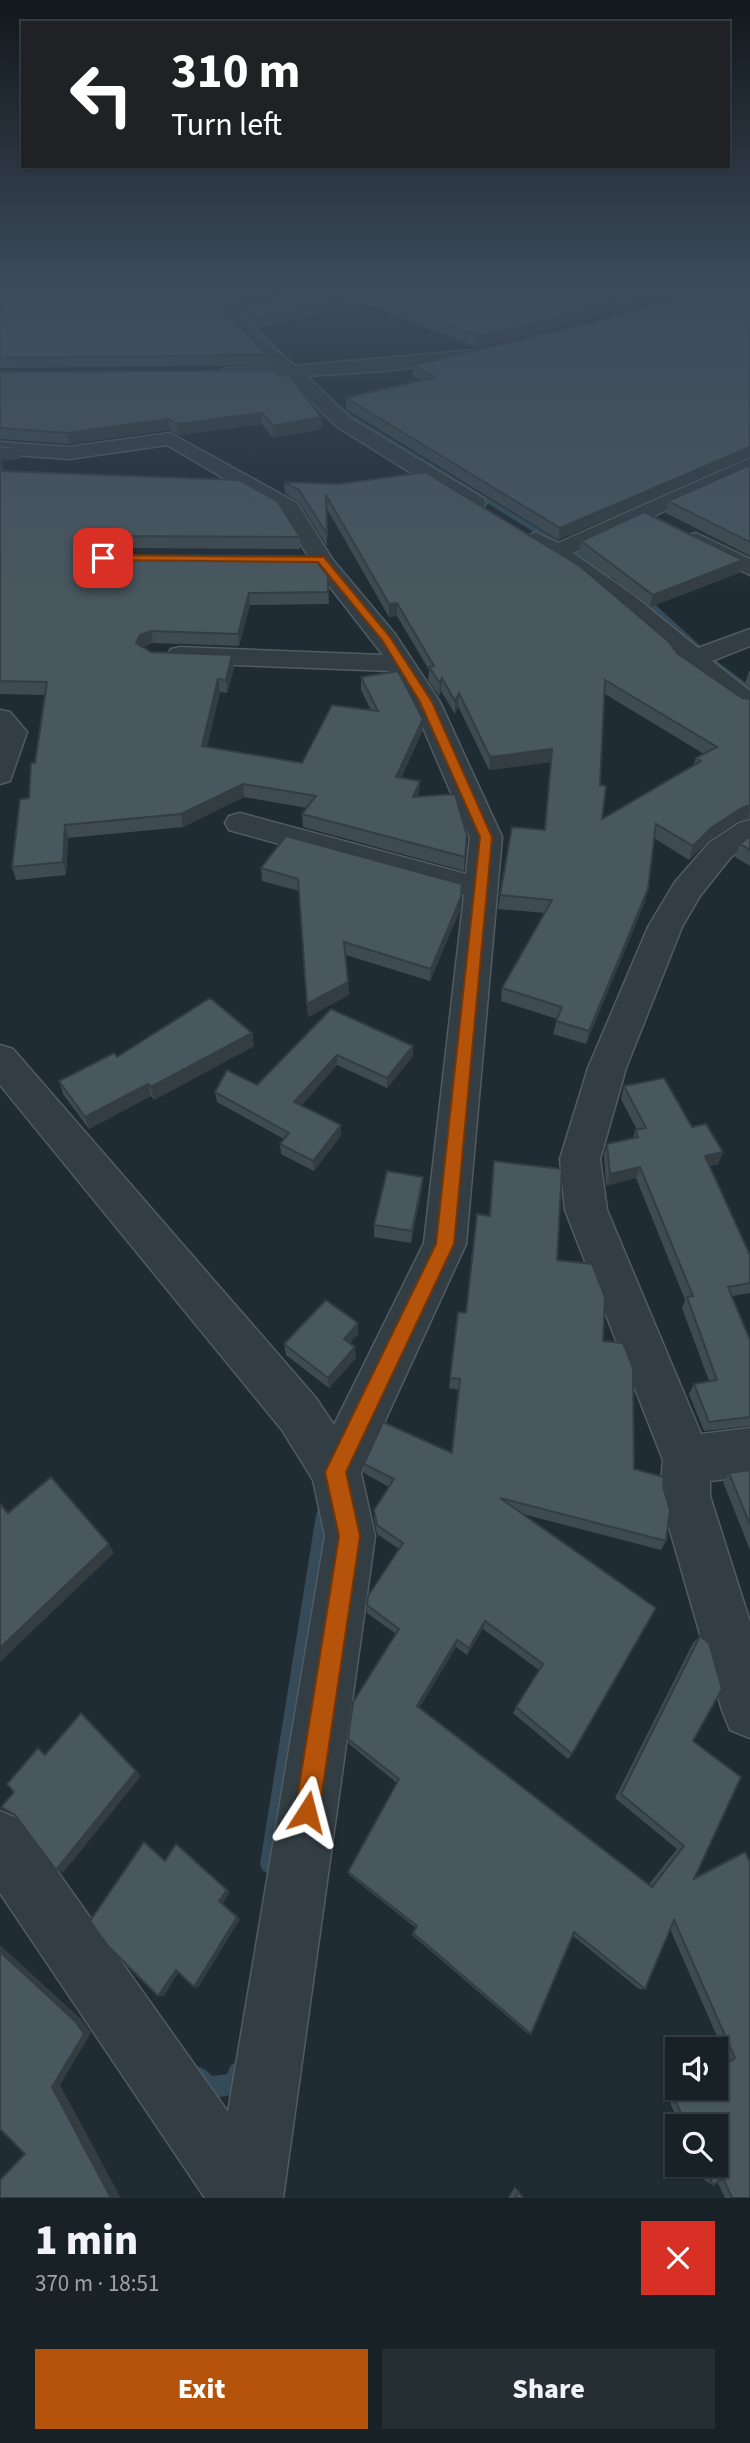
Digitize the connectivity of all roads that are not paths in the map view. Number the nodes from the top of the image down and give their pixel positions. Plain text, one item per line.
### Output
1 (313, 393) edge
2 (0, 448) edge
3 (750, 464) edge
4 (716, 479) junction
5 (740, 490) edge
6 (643, 513) junction
7 (493, 514) edge
8 (514, 527) edge
9 (557, 552) junction
10 (750, 568) edge
11 (750, 637) edge
12 (153, 654) edge
13 (701, 656) junction
14 (401, 663) junction
15 (750, 703) edge
16 (0, 718) edge
17 (0, 775) edge
18 (240, 823) dead end
19 (750, 830) edge
20 (481, 889) junction
21 (0, 1059) edge
22 (750, 1452) edge
23 (687, 1460) junction
24 (335, 1472) junction
25 (748, 1698) edge
26 (0, 1841) edge
27 (247, 2198) edge

1 - 7 street
2 - 14 street
3 - 4 street
4 - 5 street
4 - 6 street
6 - 9 street
6 - 10 street
8 - 9 street
9 - 13 street
11 - 13 street
12 - 14 street
13 - 15 street
14 - 20 street
16 - 17 street
18 - 20 street
19 - 23 street
20 - 24 street
21 - 24 street
22 - 23 street
23 - 25 street
24 - 27 street
26 - 27 street

